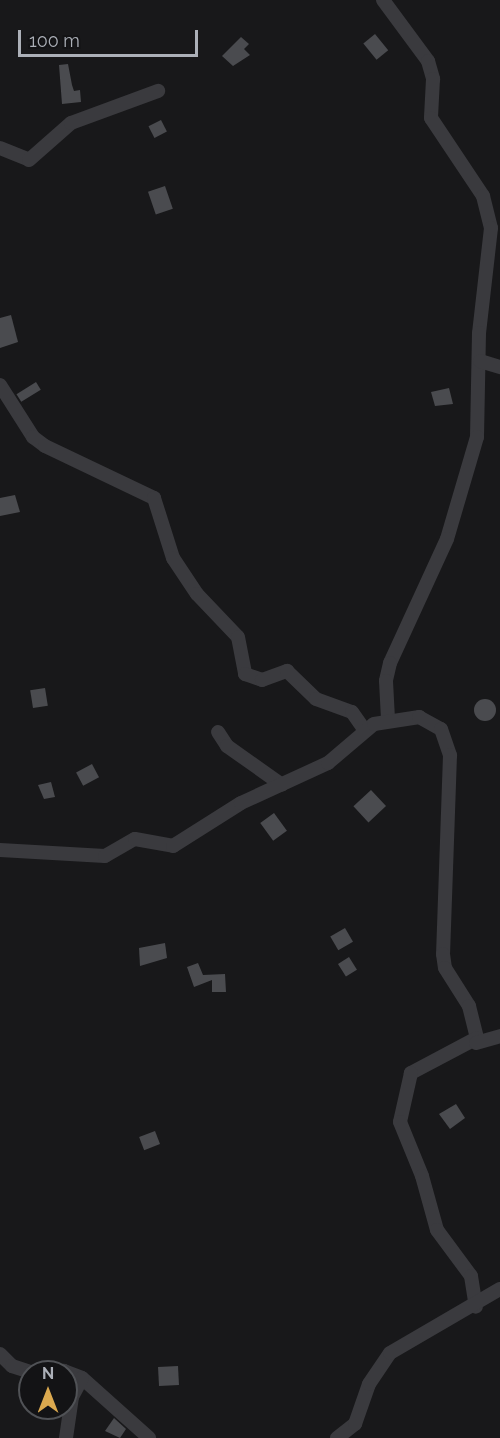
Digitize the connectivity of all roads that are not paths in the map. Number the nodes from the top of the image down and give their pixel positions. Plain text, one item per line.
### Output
1 (383, 0) edge
2 (158, 91) dead end
3 (0, 148) edge
4 (480, 361) junction
5 (500, 367) edge
6 (0, 385) edge
7 (388, 719) junction
8 (364, 729) junction
9 (218, 732) dead end
10 (282, 785) junction
11 (0, 850) edge
12 (500, 1036) edge
13 (476, 1043) junction
14 (500, 1289) edge
15 (476, 1307) junction
16 (0, 1354) edge
17 (18, 1368) edge
18 (78, 1376) edge
19 (82, 1378) junction
20 (66, 1438) edge
21 (149, 1438) edge
22 (337, 1438) edge

1 - 4 street
2 - 3 street
4 - 5 street
4 - 7 street
6 - 8 street
7 - 8 street
7 - 13 street
8 - 10 street
9 - 10 street
10 - 11 street
12 - 13 street
13 - 15 street
14 - 15 street
15 - 22 street
16 - 17 street
18 - 19 street
19 - 20 street
19 - 21 street

